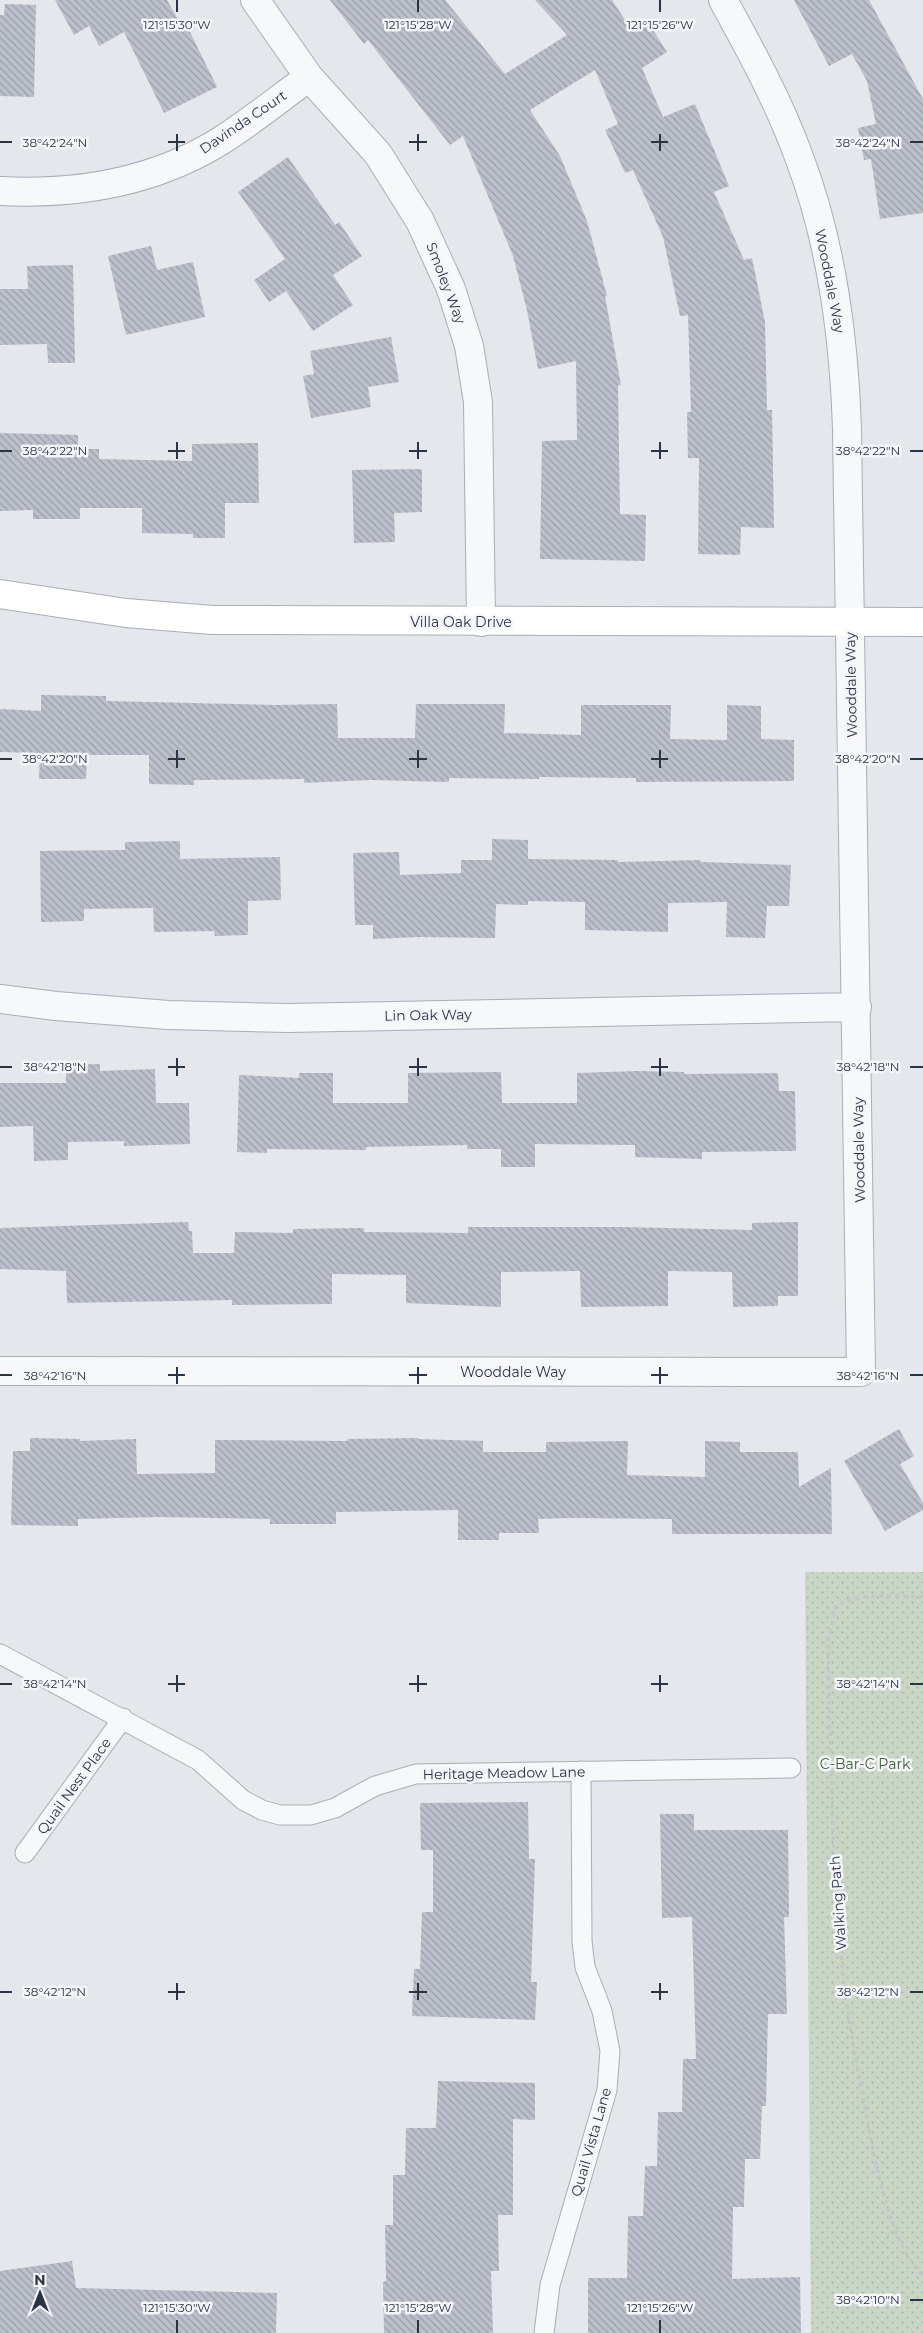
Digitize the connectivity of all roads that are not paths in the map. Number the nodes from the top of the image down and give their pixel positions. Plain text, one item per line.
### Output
1 (255, 0) edge
2 (723, 0) edge
3 (309, 77) junction
4 (0, 191) edge
5 (0, 594) edge
6 (481, 622) junction
7 (850, 622) junction
8 (923, 622) edge
9 (0, 999) edge
10 (857, 1007) junction
11 (0, 1371) edge
12 (0, 1654) edge
13 (123, 1718) junction
14 (791, 1768) dead end
15 (581, 1771) junction
16 (25, 1853) dead end
17 (544, 2333) edge

1 - 3 street, Smoley Way
2 - 7 street, Wooddale Way
3 - 4 street, Davinda Court
3 - 6 street, Smoley Way
5 - 6 street, Villa Oak Drive
6 - 7 street, Villa Oak Drive
7 - 8 street, Villa Oak Drive
7 - 10 street, Wooddale Way
9 - 10 street, Lin Oak Way
10 - 11 street, Wooddale Way
12 - 13 lane, Heritage Meadow Lane
13 - 15 lane, Heritage Meadow Lane
13 - 16 lane, Quail Nest Place
14 - 15 lane, Heritage Meadow Lane
15 - 17 lane, Quail Vista Lane

